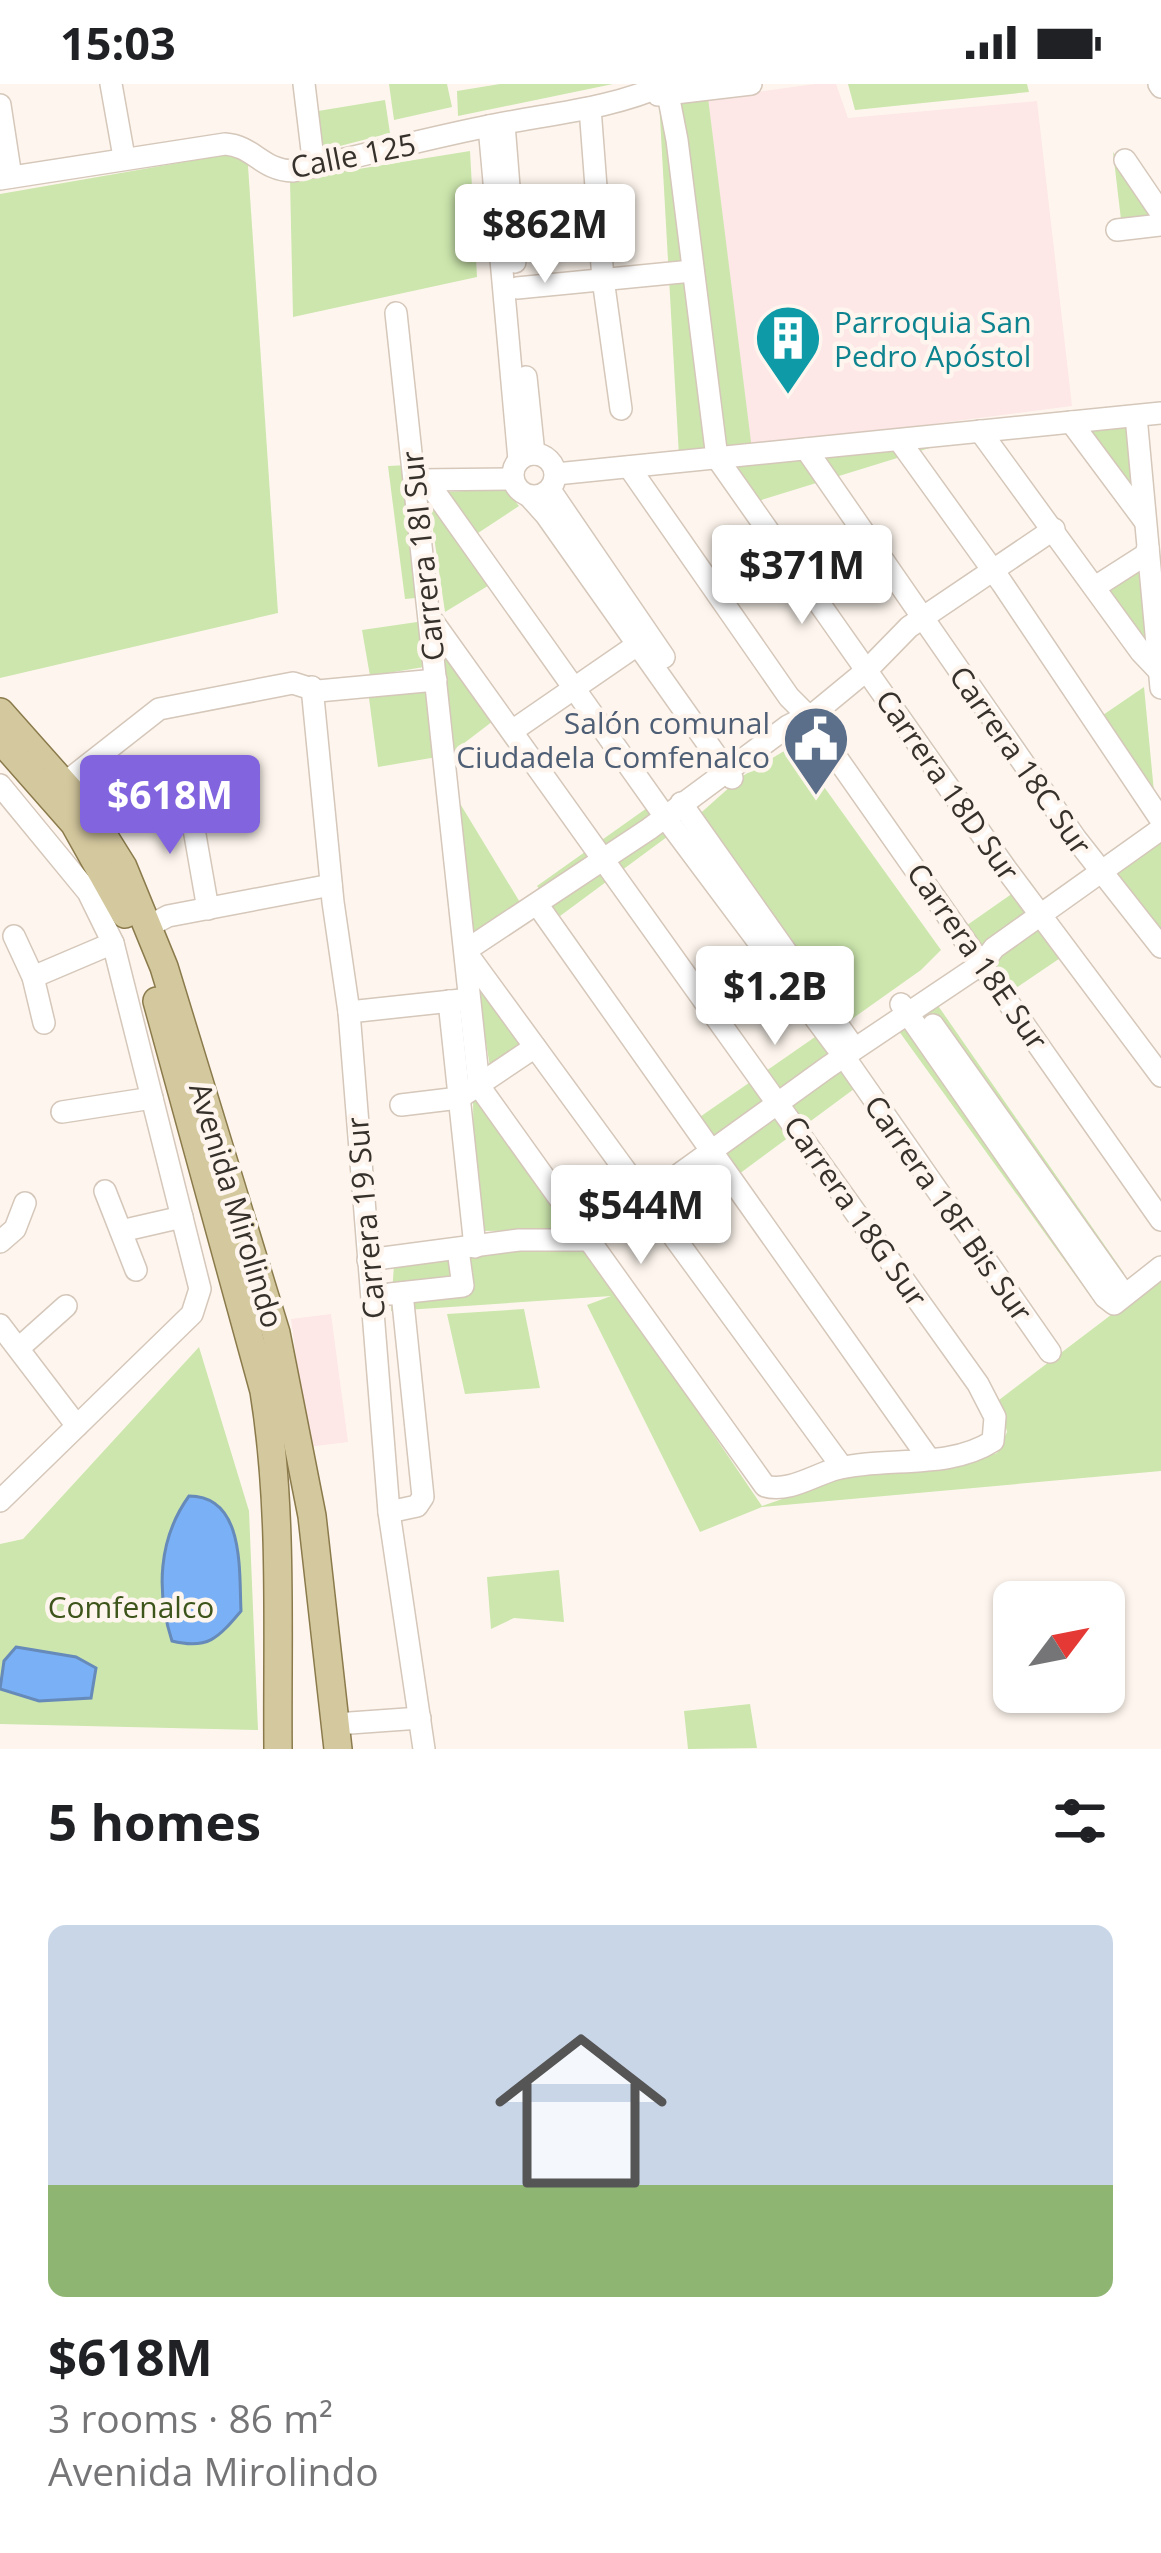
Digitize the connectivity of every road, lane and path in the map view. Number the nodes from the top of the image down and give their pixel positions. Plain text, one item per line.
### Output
1 (111, 84) edge
2 (304, 84) edge
3 (751, 84) edge
4 (667, 87) edge
5 (0, 105) edge
6 (590, 108) junction
7 (496, 125) junction
8 (677, 140) junction
9 (124, 158) junction
10 (1126, 160) dead end
11 (314, 166) junction
12 (5, 178) edge
13 (1161, 213) edge
14 (1161, 225) edge
15 (1117, 230) dead end
16 (692, 271) junction
17 (603, 279) junction
18 (517, 287) junction
19 (396, 313) dead end
20 (621, 410) dead end
21 (1161, 413) edge
22 (1136, 416) junction
23 (710, 419) dead end
24 (1071, 422) junction
25 (980, 431) junction
26 (898, 440) junction
27 (806, 449) junction
28 (717, 458) junction
29 (522, 464) junction
30 (629, 467) junction
31 (421, 480) junction
32 (545, 487) junction
33 (1054, 529) junction
34 (1148, 543) junction
35 (993, 570) junction
36 (1095, 587) junction
37 (429, 616) junction
38 (922, 618) junction
39 (637, 645) junction
40 (1160, 660) edge
41 (867, 670) junction
42 (436, 680) junction
43 (312, 687) junction
44 (577, 688) junction
45 (1161, 688) edge
46 (0, 712) edge
47 (806, 720) junction
48 (512, 731) junction
49 (0, 739) edge
50 (735, 769) junction
51 (66, 782) junction
52 (0, 785) edge
53 (188, 795) dead end
54 (670, 817) junction
55 (1161, 824) edge
56 (604, 860) junction
57 (1100, 872) junction
58 (331, 885) junction
59 (537, 904) junction
60 (208, 909) junction
61 (1040, 915) junction
62 (149, 926) junction
63 (14, 936) dead end
64 (113, 943) junction
65 (1161, 946) edge
66 (465, 951) junction
67 (978, 959) junction
68 (33, 977) junction
69 (459, 1000) junction
70 (910, 1005) junction
71 (349, 1012) junction
72 (44, 1023) dead end
73 (535, 1047) junction
74 (843, 1052) junction
75 (1161, 1076) edge
76 (479, 1085) junction
77 (152, 1098) junction
78 (459, 1098) junction
79 (779, 1102) junction
80 (401, 1105) dead end
81 (62, 1112) dead end
82 (711, 1150) junction
83 (105, 1190) dead end
84 (646, 1198) junction
85 (25, 1203) dead end
86 (182, 1217) junction
87 (1161, 1220) edge
88 (121, 1231) junction
89 (588, 1240) junction
90 (0, 1242) edge
91 (466, 1248) junction
92 (368, 1260) junction
93 (1161, 1267) edge
94 (136, 1270) dead end
95 (402, 1293) junction
96 (371, 1295) junction
97 (66, 1306) dead end
98 (0, 1325) edge
99 (19, 1348) junction
100 (1050, 1352) dead end
101 (77, 1426) junction
102 (929, 1459) junction
103 (842, 1467) junction
104 (0, 1501) edge
105 (389, 1512) junction
106 (420, 1718) junction
107 (337, 1737) edge
108 (278, 1749) edge
109 (424, 1749) edge

1 - 9 street
2 - 11 street
3 - 4 street, Calle 125
4 - 6 street, Calle 125
4 - 8 street, Carrera 18D Sur
5 - 12 street
6 - 7 street, Calle 125
6 - 17 street
7 - 11 street, Calle 125
7 - 18 street
7 - 29 street
8 - 16 street, Carrera 18D Sur
8 - 28 street, Carrera 18D Sur
9 - 11 street, Calle 125
9 - 12 street, Calle 125
10 - 13 street
14 - 15 street
16 - 17 street
16 - 23 street, Carrera 18D Sur
17 - 18 street
17 - 20 street
18 - 29 street
19 - 31 street, Carrera 18I Sur
21 - 22 street
22 - 24 street
22 - 34 street
24 - 25 street
24 - 34 street
25 - 26 street
25 - 33 street
26 - 27 street
26 - 35 street
27 - 28 street
27 - 38 street, Carrera 18C Sur
28 - 30 street
28 - 41 street, Carrera 18D Sur
29 - 31 street
29 - 32 street
29 - 32 street
30 - 32 street
30 - 47 street, Carrera 18E Sur
31 - 37 street, Carrera 18I Sur
31 - 44 street, Carrera 18F Bis Sur
32 - 39 street
32 - 50 street
33 - 35 street
33 - 36 street
34 - 36 street
34 - 40 street
35 - 38 street
35 - 55 street
36 - 40 street
37 - 42 street, Carrera 18I Sur
37 - 48 street, Carrera 18G Sur
38 - 41 street
38 - 57 street, Carrera 18C Sur
39 - 44 street
39 - 50 street
40 - 45 street
41 - 47 street
41 - 61 street, Carrera 18D Sur
42 - 43 street
42 - 66 street, Carrera 18I Sur
43 - 51 street
43 - 58 street, Carrera 19 Sur
44 - 48 street
44 - 54 street, Carrera 18F Bis Sur
46 - 51 main road, Avenida Mirolindo
47 - 50 street
47 - 67 street, Carrera 18E Sur
48 - 56 street, Carrera 18G Sur
49 - 108 main road, Avenida Mirolindo
50 - 54 street
51 - 62 main road, Avenida Mirolindo
52 - 64 street
53 - 60 street
54 - 56 street
54 - 74 street, Carrera 18F Bis Sur
55 - 57 street
56 - 59 street
56 - 79 street, Carrera 18G Sur
57 - 61 street
57 - 65 street, Carrera 18C Sur
58 - 60 street
58 - 71 street, Carrera 19 Sur
59 - 66 street
59 - 82 street
60 - 62 street
61 - 67 street
61 - 75 street, Carrera 18D Sur
62 - 107 main road, Avenida Mirolindo
63 - 68 street
64 - 68 street
64 - 77 street
66 - 69 street, Carrera 18I Sur
66 - 73 street
67 - 70 street
67 - 87 street, Carrera 18E Sur
68 - 72 street
69 - 71 street
69 - 76 street, Carrera 18I Sur
69 - 78 street, Carrera 18I Sur
70 - 74 street
70 - 93 street
71 - 92 street, Carrera 19 Sur
73 - 76 street
73 - 84 street
74 - 79 street
74 - 100 street, Carrera 18F Bis Sur
76 - 78 street
76 - 89 street
77 - 81 street
77 - 86 street
78 - 80 street
78 - 91 street, Carrera 18I Sur
79 - 82 street
79 - 102 street, Carrera 18G Sur
82 - 84 street
82 - 102 street
83 - 88 street
84 - 89 street
84 - 103 street
85 - 90 street
86 - 88 street
86 - 101 street
88 - 94 street
89 - 91 street
89 - 103 street
91 - 92 street
91 - 95 street
92 - 96 street, Carrera 19 Sur
95 - 96 street
95 - 105 street
96 - 105 street, Carrera 19 Sur
97 - 99 street
98 - 99 street
99 - 101 street
101 - 104 street
102 - 103 street
105 - 106 street, Carrera 19 Sur
106 - 107 street
106 - 109 street, Carrera 19 Sur

